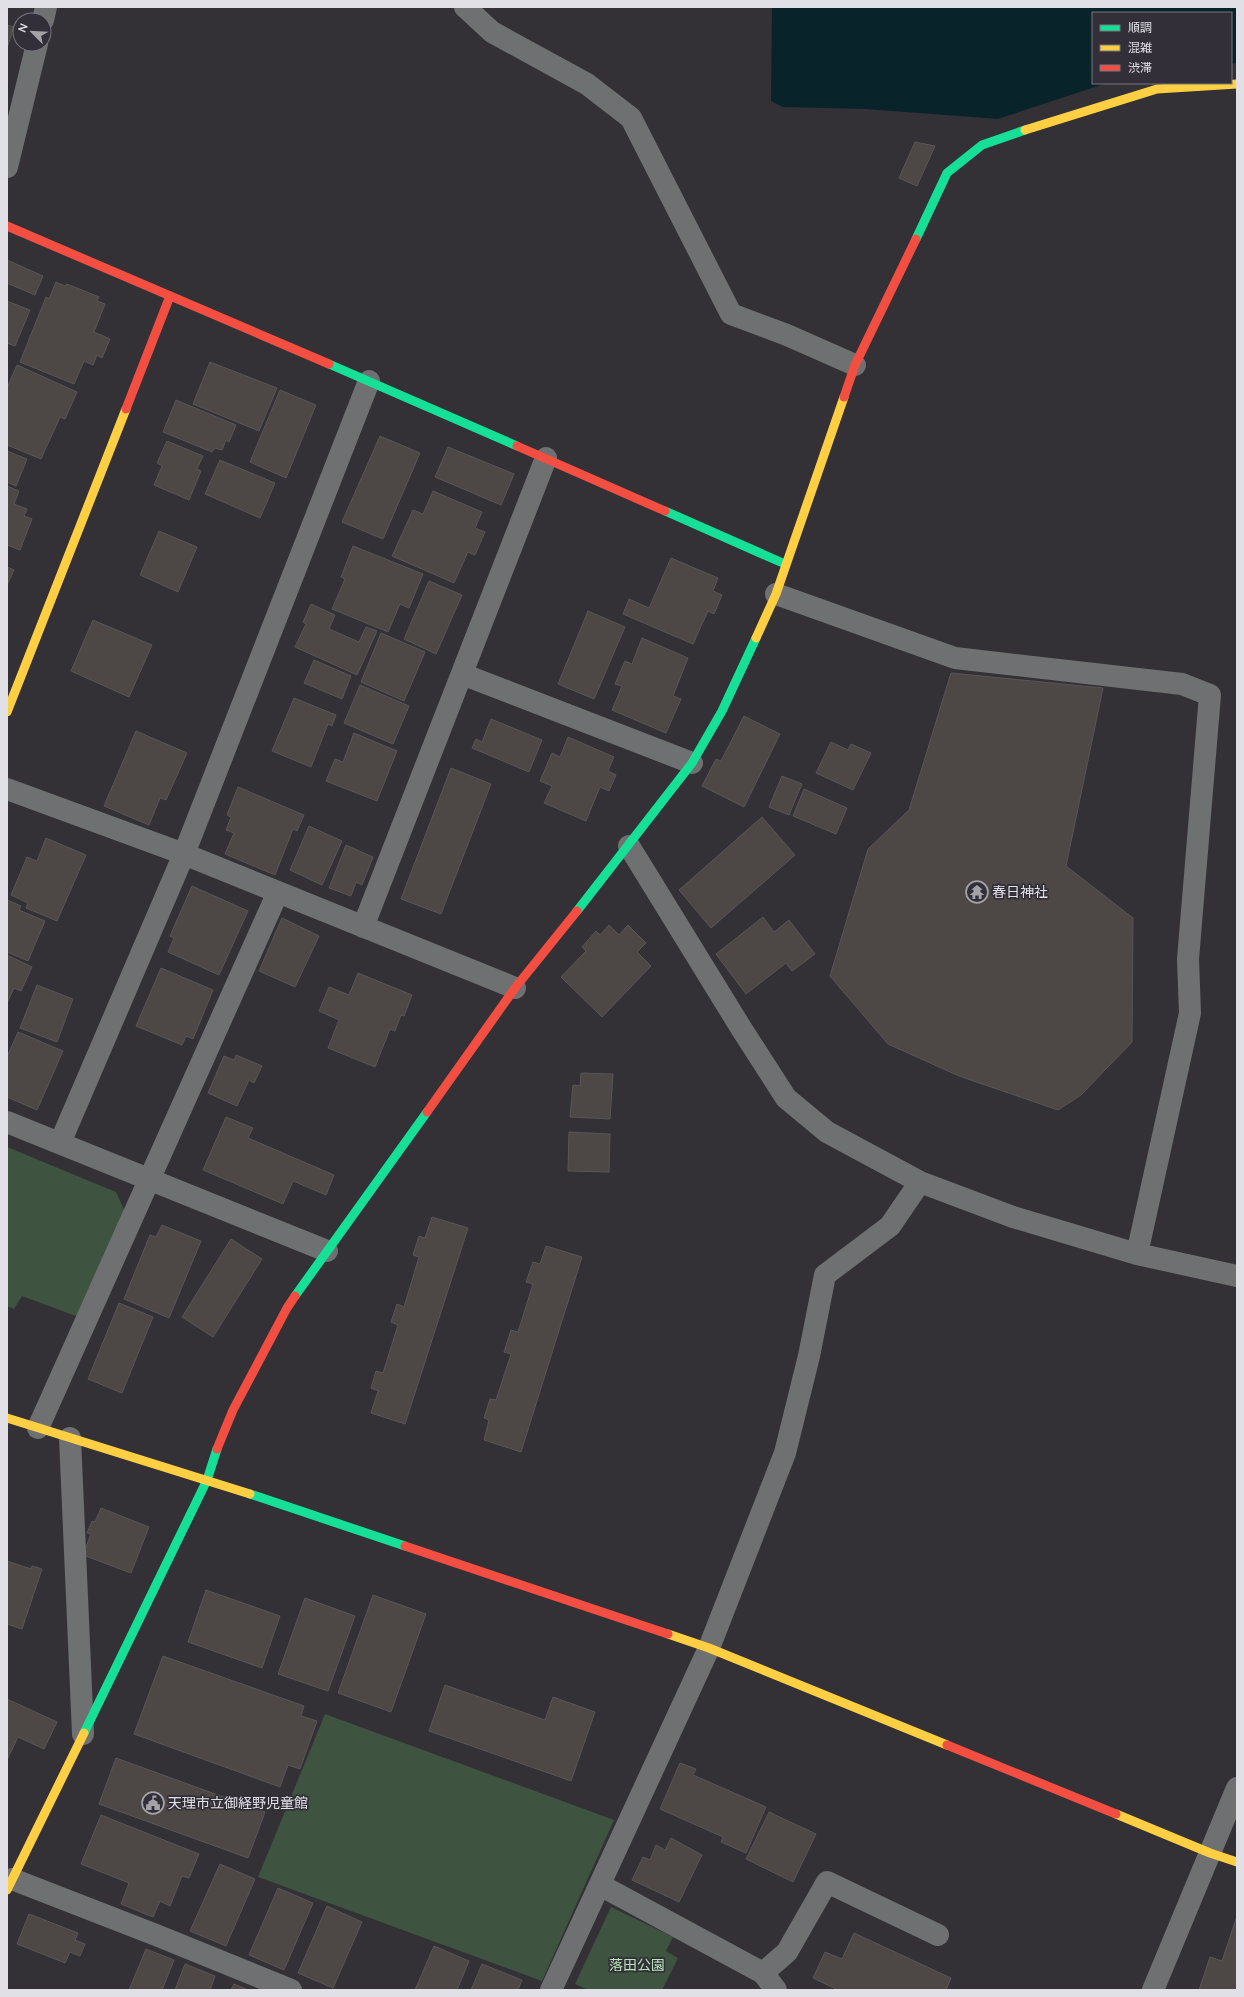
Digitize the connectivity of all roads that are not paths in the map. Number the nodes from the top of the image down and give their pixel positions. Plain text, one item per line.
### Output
1 (465, 7) edge
2 (35, 52) edge
3 (1237, 84) edge
4 (7, 167) edge
5 (7, 226) edge
6 (170, 296) junction
7 (855, 365) junction
8 (369, 381) junction
9 (546, 458) junction
10 (785, 564) junction
11 (776, 594) junction
12 (462, 674) junction
13 (7, 712) edge
14 (692, 763) junction
15 (7, 789) edge
16 (629, 846) junction
17 (184, 854) junction
18 (278, 892) junction
19 (363, 927) junction
20 (515, 988) junction
21 (7, 1122) edge
22 (60, 1143) junction
23 (150, 1179) junction
24 (920, 1182) junction
25 (327, 1251) junction
26 (1137, 1254) junction
27 (1237, 1276) edge
28 (7, 1418) edge
29 (38, 1428) junction
30 (70, 1438) junction
31 (207, 1480) junction
32 (708, 1648) junction
33 (83, 1734) junction
34 (1237, 1788) edge
35 (1210, 1853) junction
36 (1237, 1862) edge
37 (10, 1885) edge
38 (600, 1885) junction
39 (938, 1935) dead end
40 (770, 1982) edge
41 (291, 1990) edge
42 (551, 1990) edge
43 (1153, 1990) edge

1 - 7 street
2 - 4 street
3 - 7 street
5 - 6 street
6 - 8 street
6 - 13 street
7 - 10 street
8 - 9 street
8 - 17 street
9 - 10 street
9 - 12 street
10 - 11 street
11 - 14 street
11 - 26 street
12 - 14 street
12 - 19 street
14 - 16 street
15 - 17 street
16 - 20 street
16 - 24 street
17 - 18 street
17 - 22 street
18 - 19 street
18 - 23 street
19 - 20 street
20 - 25 street
21 - 22 street
22 - 23 street
23 - 25 street
23 - 29 street
24 - 26 street
24 - 32 street
25 - 31 street
26 - 27 street
28 - 29 street
29 - 30 street
30 - 31 street
30 - 33 street
31 - 32 street
31 - 33 street
32 - 35 street
32 - 38 street
33 - 37 street
34 - 35 street
35 - 36 street
35 - 43 street
37 - 41 street
38 - 40 street
38 - 42 street
39 - 40 street

